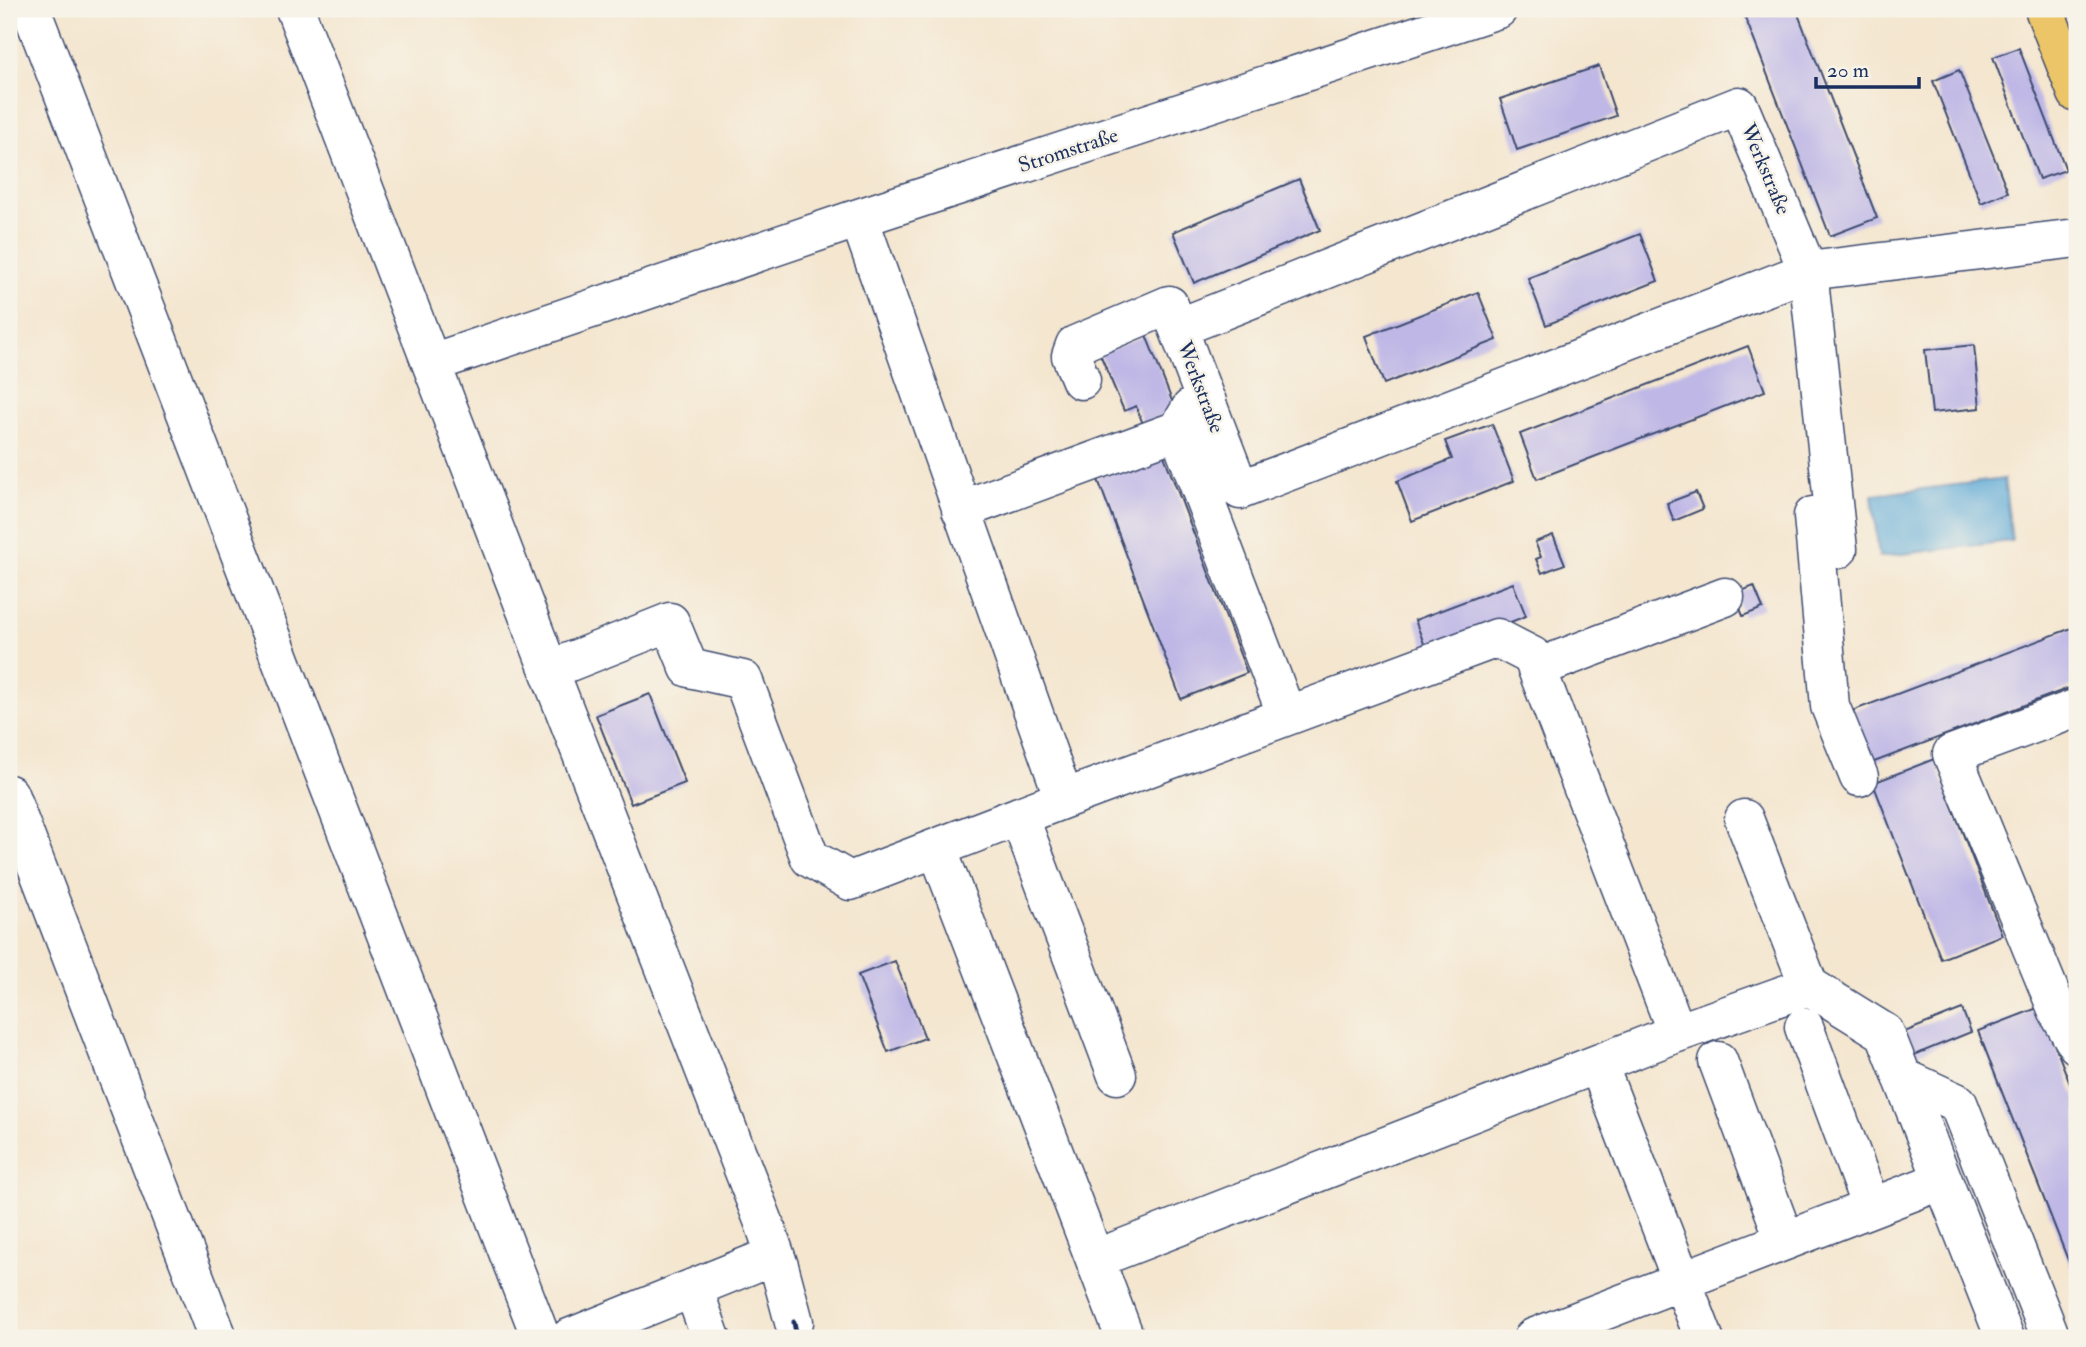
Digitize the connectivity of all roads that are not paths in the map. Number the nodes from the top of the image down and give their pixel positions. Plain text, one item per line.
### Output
1 (32, 9) edge
2 (295, 9) edge
3 (1498, 9) edge
4 (2044, 9) edge
5 (2077, 93) edge
6 (859, 218) junction
7 (2077, 238) edge
8 (1808, 271) junction
9 (1178, 328) junction
10 (432, 363) junction
11 (1081, 380) dead end
12 (1207, 402) junction
13 (1178, 429) junction
14 (1830, 480) junction
15 (961, 510) junction
16 (1838, 549) dead end
17 (1725, 597) dead end
18 (1537, 668) junction
19 (549, 670) junction
20 (2077, 708) edge
21 (1287, 716) junction
22 (1859, 777) dead end
23 (9, 794) edge
24 (1064, 799) junction
25 (1019, 816) junction
26 (1744, 819) dead end
27 (937, 848) junction
28 (1809, 986) junction
29 (1804, 1027) dead end
30 (1677, 1033) junction
31 (2077, 1045) edge
32 (1718, 1061) dead end
33 (1598, 1064) junction
34 (1117, 1075) dead end
35 (1902, 1077) junction
36 (1943, 1180) junction
37 (1871, 1207) junction
38 (1785, 1241) junction
39 (775, 1255) junction
40 (1095, 1259) junction
41 (1682, 1281) junction
42 (693, 1288) junction
43 (794, 1322) dead end
44 (218, 1338) edge
45 (541, 1338) edge
46 (569, 1338) edge
47 (711, 1338) edge
48 (1125, 1338) edge
49 (1533, 1338) edge
50 (1704, 1338) edge
51 (2005, 1338) edge
52 (2051, 1338) edge

1 - 45 street
2 - 10 street
3 - 6 street, Stromstraße
4 - 5 main road
6 - 10 street, Stromstraße
6 - 15 street
7 - 8 street, Werkstraße
8 - 9 street, Werkstraße
8 - 12 street, Werkstraße
8 - 14 street, Werkstraße
9 - 11 street
9 - 12 street, Werkstraße
10 - 19 street
12 - 13 street
13 - 15 street
13 - 21 street
14 - 16 street, Werkstraße
14 - 22 street
15 - 24 street
17 - 18 street
18 - 21 street
18 - 30 street
19 - 27 street
19 - 39 street
20 - 31 street
21 - 24 street
23 - 44 street
24 - 25 street
25 - 27 street
25 - 34 street
26 - 28 street
27 - 40 street
28 - 30 street
28 - 35 street
29 - 37 street
30 - 33 street
32 - 38 street
33 - 40 street
33 - 41 street
35 - 36 street
35 - 52 street
36 - 37 street
36 - 51 street
37 - 38 street
38 - 41 street
39 - 42 street
39 - 43 street
40 - 48 street
41 - 49 street
41 - 50 street
42 - 46 street
42 - 47 street

